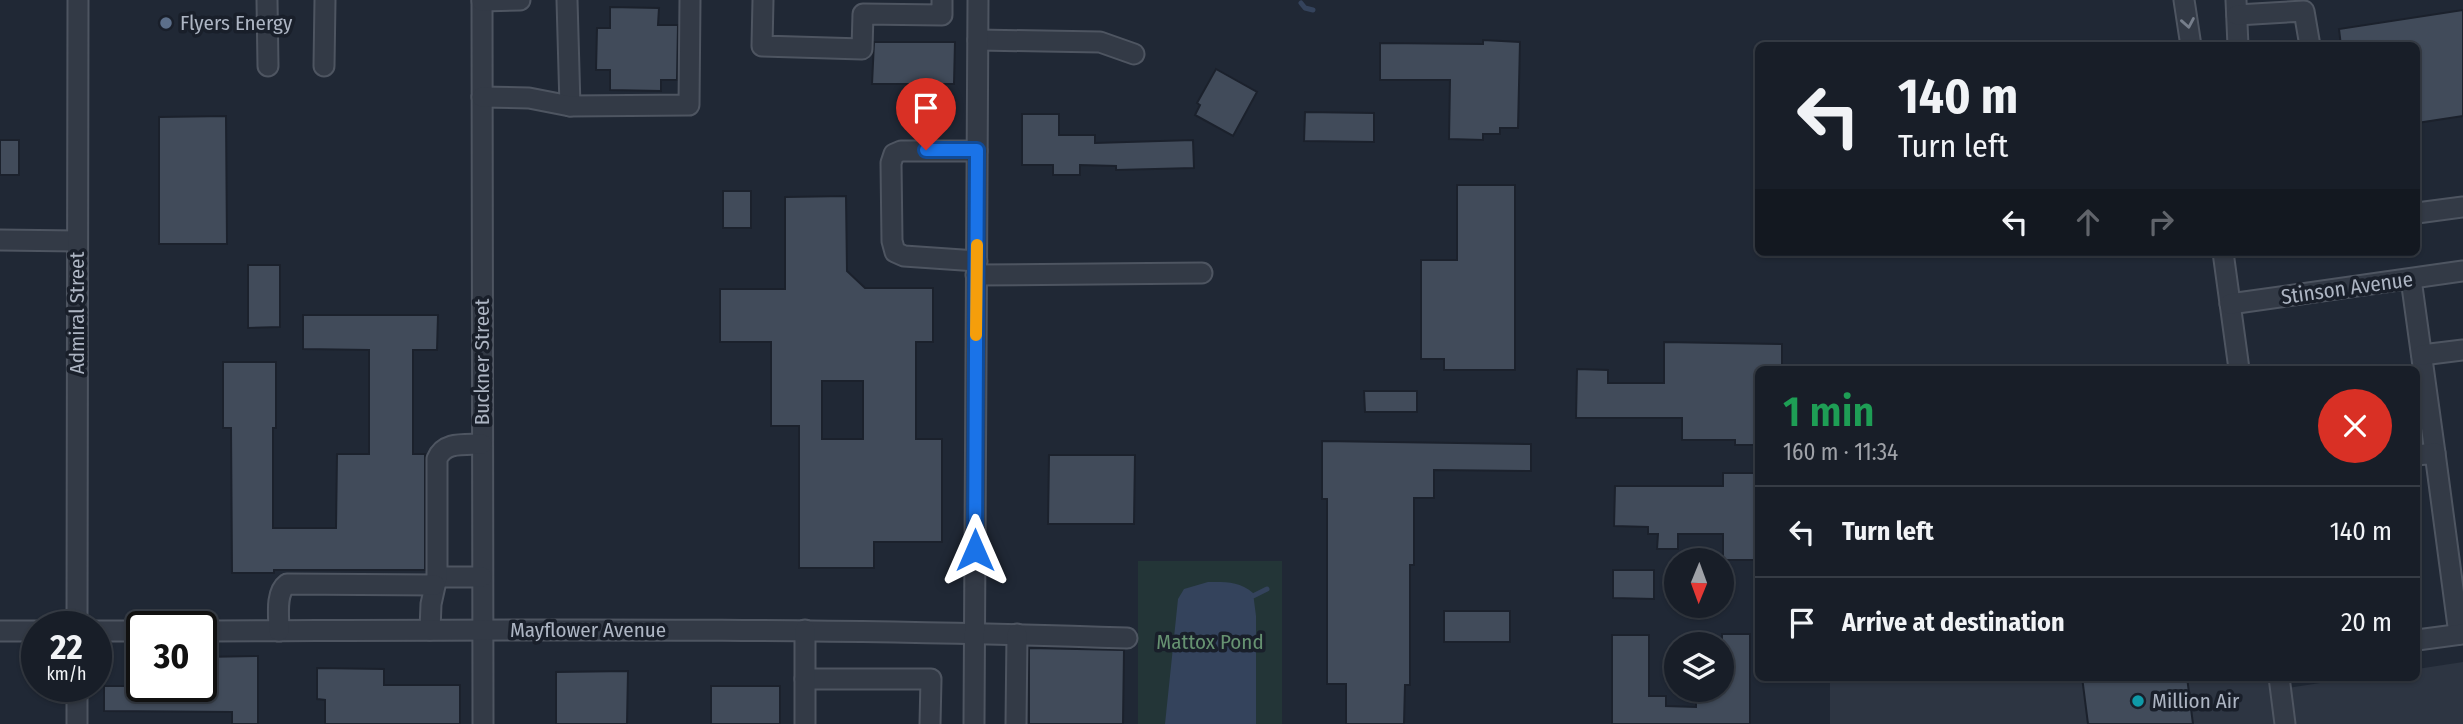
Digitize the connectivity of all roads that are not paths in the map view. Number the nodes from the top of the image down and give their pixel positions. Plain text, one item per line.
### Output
1 (78, 0) edge
2 (267, 0) edge
3 (325, 0) edge
4 (482, 0) edge
5 (520, 0) edge
6 (568, 0) edge
7 (690, 0) edge
8 (763, 0) edge
9 (942, 0) edge
10 (978, 0) edge
11 (2184, 0) edge
12 (2304, 5) edge
13 (2237, 7) edge
14 (978, 40) junction
15 (2190, 42) edge
16 (2238, 42) edge
17 (2309, 42) edge
18 (1134, 54) dead end
19 (268, 66) dead end
20 (324, 66) dead end
21 (482, 97) junction
22 (570, 106) junction
23 (977, 150) junction
24 (2463, 206) edge
25 (2420, 213) edge
26 (0, 240) edge
27 (78, 241) junction
28 (2224, 256) edge
29 (976, 268) junction
30 (2463, 271) edge
31 (1202, 273) dead end
32 (2411, 279) junction
33 (2230, 304) junction
34 (2463, 350) edge
35 (2422, 355) junction
36 (2239, 366) edge
37 (482, 444) junction
38 (2426, 454) edge
39 (482, 577) junction
40 (436, 581) junction
41 (77, 611) edge
42 (483, 630) junction
43 (806, 630) junction
44 (0, 631) edge
45 (21, 631) edge
46 (217, 631) edge
47 (279, 631) junction
48 (430, 631) junction
49 (975, 633) junction
50 (1017, 634) junction
51 (2461, 634) edge
52 (1127, 638) dead end
53 (2420, 640) edge
54 (805, 679) junction
55 (2280, 681) edge
56 (77, 702) edge
57 (77, 724) edge
58 (483, 724) edge
59 (805, 724) edge
60 (930, 724) edge
61 (974, 724) edge
62 (1016, 724) edge
63 (2286, 724) edge

1 - 27 street, Admiral Street
2 - 19 street
3 - 20 street
4 - 5 street
4 - 21 street, Buckner Street
6 - 22 street
7 - 22 street
8 - 9 street
10 - 14 street
11 -> 15 street
12 - 13 street
12 - 17 street
13 - 16 street
14 - 18 street
14 - 23 street
21 - 22 street
21 - 37 street, Buckner Street
23 - 29 street
23 - 29 street
24 - 25 street
26 - 27 street
27 - 41 street, Admiral Street
28 - 33 street
29 - 31 street
29 - 49 street
30 - 32 street, Stinson Avenue
32 - 33 street, Stinson Avenue
32 - 35 street
33 - 36 street
34 - 35 street
35 - 38 street
37 - 39 street, Buckner Street
37 - 40 street
38 - 51 street
39 - 40 street
39 - 42 street, Buckner Street
40 - 47 street
40 - 48 street
42 - 43 street, Mayflower Avenue
42 - 48 street, Mayflower Avenue
42 - 58 street, Buckner Street
43 - 49 street, Mayflower Avenue
43 - 54 street
44 - 45 street
46 - 47 street, Mayflower Avenue
47 - 48 street, Mayflower Avenue
49 - 50 street, Mayflower Avenue
49 - 61 street
50 - 52 street, Mayflower Avenue
50 - 62 street
51 - 53 street
54 - 59 street
54 - 60 street
55 - 63 street
56 - 57 street

